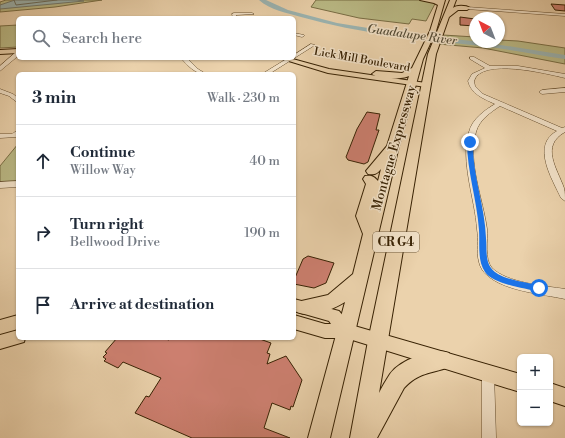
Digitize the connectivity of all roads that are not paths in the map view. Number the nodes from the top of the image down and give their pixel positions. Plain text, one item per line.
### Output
1 (423, 0) edge
2 (453, 1) edge
3 (441, 2) edge
4 (467, 8) junction
5 (252, 14) dead end
6 (565, 15) edge
7 (234, 16) edge
8 (447, 16) junction
9 (302, 36) dead end
10 (296, 37) edge
11 (433, 43) junction
12 (313, 45) dead end
13 (0, 50) edge
14 (16, 51) edge
15 (16, 53) edge
16 (296, 55) edge
17 (472, 58) dead end
18 (186, 60) edge
19 (287, 60) edge
20 (296, 60) edge
21 (416, 68) junction
22 (489, 68) junction
23 (0, 69) edge
24 (200, 72) edge
25 (268, 72) edge
26 (565, 76) edge
27 (379, 77) junction
28 (412, 82) junction
29 (426, 84) junction
30 (565, 90) edge
31 (0, 91) edge
32 (542, 92) dead end
33 (408, 95) junction
34 (16, 99) edge
35 (499, 104) junction
36 (563, 129) edge
37 (16, 134) edge
38 (0, 136) edge
39 (393, 146) junction
40 (16, 184) edge
41 (0, 185) edge
42 (565, 198) edge
43 (370, 233) junction
44 (359, 277) junction
45 (565, 294) edge
46 (298, 306) edge
47 (16, 323) edge
48 (296, 323) edge
49 (0, 327) edge
50 (346, 331) junction
51 (16, 338) edge
52 (377, 341) junction
53 (0, 342) edge
54 (442, 360) junction
55 (488, 373) junction
56 (517, 382) edge
57 (553, 393) edge
58 (565, 397) edge
59 (319, 438) edge
60 (361, 438) edge
61 (365, 438) edge
62 (489, 438) edge

1 - 3 highway
2 - 4 highway
2 - 8 highway, Montague Expressway / CR G4
3 - 11 highway, Montague Expressway / CR G4
4 - 6 street
4 - 8 highway
5 - 7 street
8 - 11 highway, Montague Expressway / CR G4
9 - 10 street
11 - 21 highway, Montague Expressway / CR G4
11 - 29 highway, Montague Expressway / CR G4
12 - 16 street
13 - 14 main road
15 - 23 street
17 - 22 street
18 - 24 street
19 - 25 street
20 - 27 main road, Lick Mill Boulevard
21 - 27 highway
21 - 28 highway, Montague Expressway / CR G4
22 - 26 street
22 - 35 street
27 - 28 main road, Lick Mill Boulevard
27 - 33 highway
28 - 29 main road, Lick Mill Boulevard
28 - 33 highway, Montague Expressway / CR G4
29 - 52 highway, Montague Expressway / CR G4
30 - 32 street
31 - 34 street
33 - 39 highway, Montague Expressway / CR G4
35 - 36 street
35 - 45 street
36 - 42 street
37 - 38 street
39 - 43 highway, Montague Expressway / CR G4
39 - 43 highway
40 - 41 street
43 - 44 highway, Montague Expressway / CR G4
44 - 46 highway
44 - 50 highway, Montague Expressway / CR G4
46 - 50 main road
47 - 49 main road
48 - 50 main road
50 - 52 main road
50 - 59 highway, Montague Expressway / CR G4
51 - 53 main road
52 - 54 main road
52 - 60 highway, Montague Expressway / CR G4
54 - 55 main road
54 - 61 highway
55 - 56 main road
55 - 62 street
57 - 58 main road

